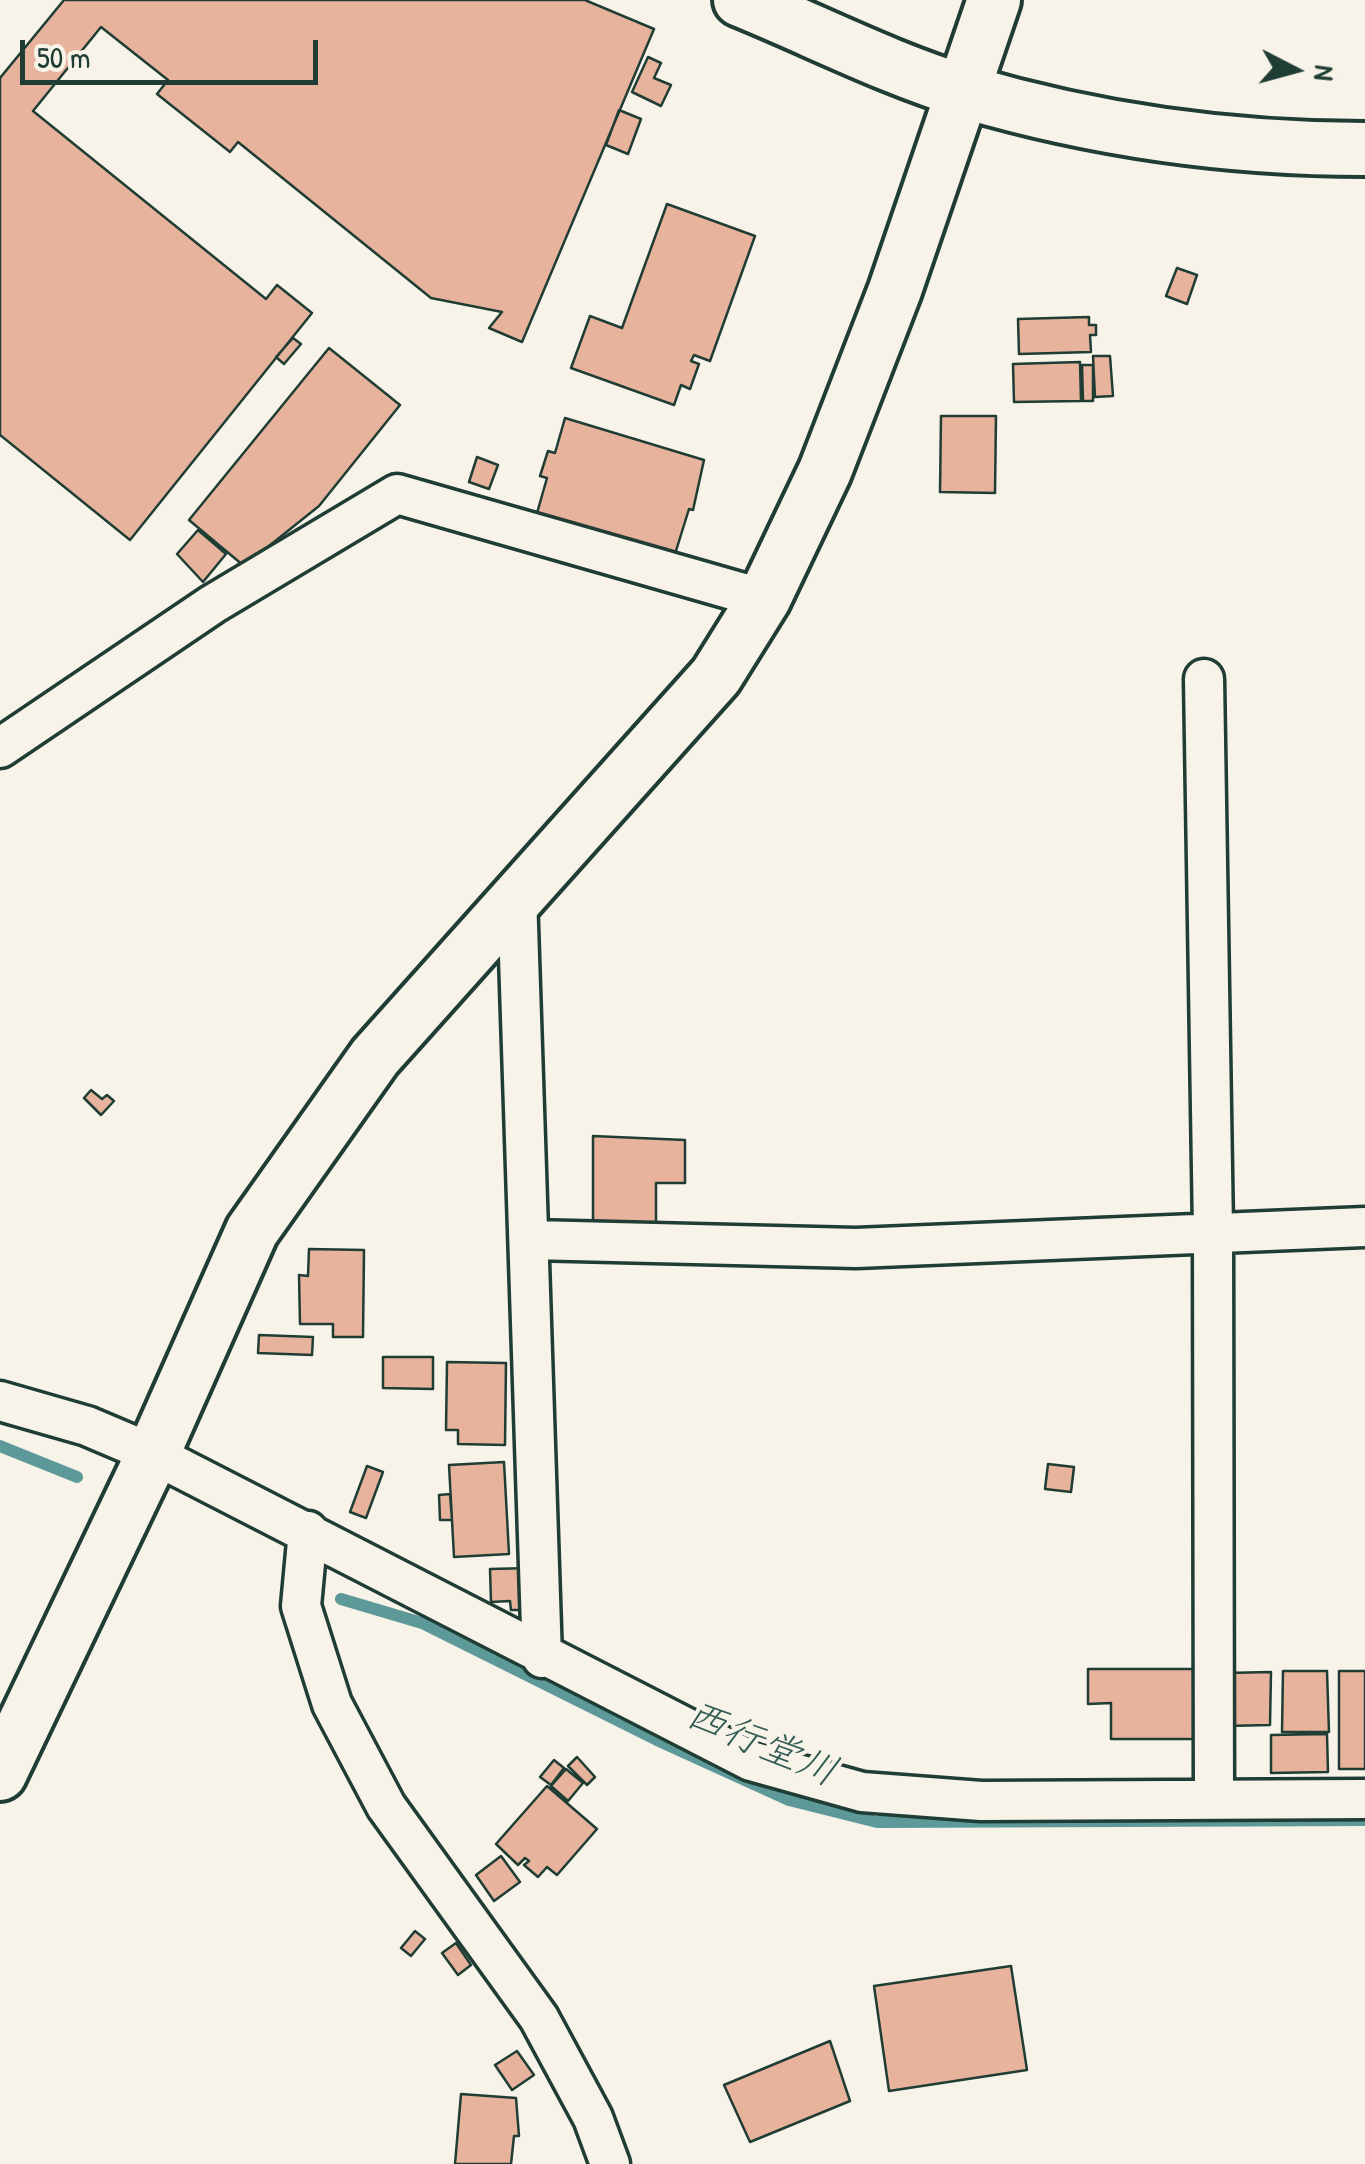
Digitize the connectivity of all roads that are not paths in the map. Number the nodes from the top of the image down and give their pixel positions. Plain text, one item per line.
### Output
1 (740, 0) edge
2 (994, 0) edge
3 (963, 91) junction
4 (1365, 149) edge
5 (764, 600) junction
6 (1204, 680) dead end
7 (0, 748) edge
8 (518, 895) junction
9 (1365, 1227) edge
10 (1213, 1230) junction
11 (532, 1240) junction
12 (0, 1401) edge
13 (153, 1454) junction
14 (307, 1548) junction
15 (542, 1658) junction
16 (0, 1774) edge
17 (1365, 1799) edge
18 (1214, 1800) junction
19 (610, 2164) edge

1 - 3 street
2 - 3 street
3 - 4 street
3 - 5 street
5 - 7 street
5 - 8 street
6 - 10 street
8 - 11 street
8 - 13 street
9 - 10 street
10 - 11 street
10 - 18 street
11 - 15 street
12 - 13 street
13 - 14 street
13 - 16 street
14 - 15 street
14 - 19 street
15 - 18 street
17 - 18 street

